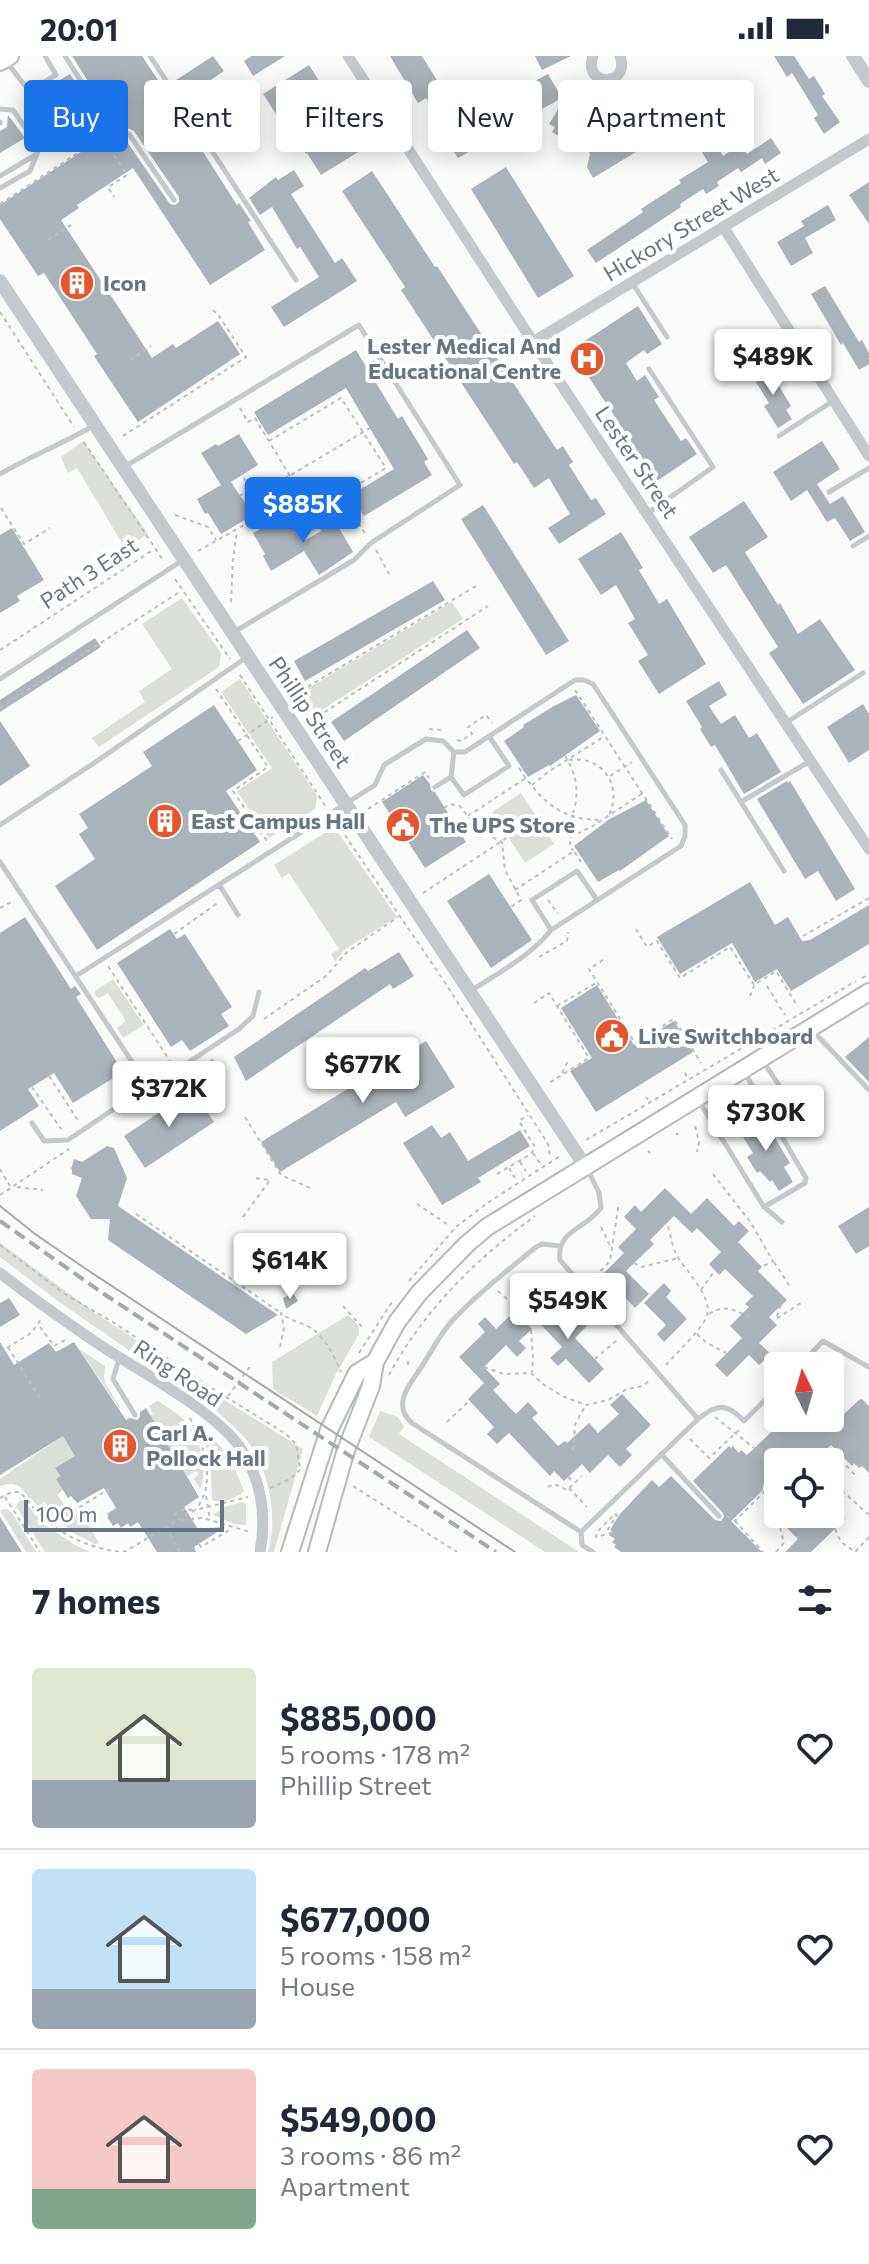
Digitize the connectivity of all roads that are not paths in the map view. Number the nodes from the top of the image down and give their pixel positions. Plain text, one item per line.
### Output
1 (45, 56) edge
2 (65, 56) edge
3 (150, 56) edge
4 (348, 56) edge
5 (593, 56) edge
6 (620, 56) edge
7 (853, 56) edge
8 (4, 58) edge
9 (48, 80) edge
10 (869, 81) edge
11 (24, 84) edge
12 (0, 109) edge
13 (869, 139) edge
14 (37, 154) junction
15 (0, 176) edge
16 (0, 188) edge
17 (174, 200) dead end
18 (724, 228) junction
19 (296, 280) dead end
20 (0, 281) edge
21 (633, 283) junction
22 (667, 337) dead end
23 (533, 342) junction
24 (649, 369) dead end
25 (834, 400) junction
26 (95, 425) junction
27 (779, 436) dead end
28 (869, 456) edge
29 (123, 467) junction
30 (869, 468) edge
31 (0, 474) edge
32 (829, 492) dead end
33 (647, 514) junction
34 (869, 536) edge
35 (853, 546) dead end
36 (184, 560) junction
37 (232, 633) junction
38 (240, 661) junction
39 (863, 673) dead end
40 (0, 679) edge
41 (786, 723) junction
42 (489, 736) junction
43 (454, 752) junction
44 (811, 761) junction
45 (721, 770) dead end
46 (451, 777) junction
47 (435, 787) dead end
48 (741, 802) junction
49 (345, 804) junction
50 (0, 825) edge
51 (869, 849) edge
52 (1, 867) edge
53 (784, 871) dead end
54 (220, 886) junction
55 (597, 900) junction
56 (238, 915) dead end
57 (551, 930) junction
58 (76, 976) junction
59 (259, 992) dead end
60 (469, 992) junction
61 (869, 992) edge
62 (810, 1027) junction
63 (761, 1057) junction
64 (743, 1068) junction
65 (148, 1086) junction
66 (869, 1090) edge
67 (696, 1097) junction
68 (32, 1123) dead end
69 (809, 1131) dead end
70 (585, 1166) junction
71 (764, 1207) junction
72 (782, 1222) dead end
73 (559, 1246) junction
74 (0, 1273) edge
75 (812, 1352) edge
76 (842, 1352) edge
77 (844, 1353) edge
78 (120, 1358) junction
79 (375, 1362) junction
80 (869, 1367) edge
81 (764, 1401) edge
82 (135, 1415) dead end
83 (698, 1419) junction
84 (661, 1454) junction
85 (719, 1516) road end
86 (581, 1532) junction
87 (260, 1552) edge
88 (290, 1552) edge
89 (317, 1552) edge
90 (593, 1552) edge

1 - 9 lane
2 - 17 lane
3 - 19 lane
4 - 23 street, Lester Street
5 - 6 street
7 - 10 street
8 - 11 lane
12 - 14 lane
13 - 18 street, Hickory Street West
14 - 15 lane
14 - 16 lane
18 - 21 street, Hickory Street West
18 - 25 street
20 - 26 street, Phillip Street
21 - 22 lane
21 - 23 street, Hickory Street West
23 - 33 street, Lester Street
24 - 33 lane
25 - 27 lane
25 - 28 street
26 - 29 street, Phillip Street
26 - 31 lane
29 - 36 street, Phillip Street
29 - 37 lane
30 - 32 lane
33 - 41 street, Lester Street
34 - 35 lane
36 - 37 street, Phillip Street
36 - 40 lane
37 - 38 street, Phillip Street
38 - 49 street, Phillip Street
38 - 50 lane
39 - 41 lane
41 - 44 street, Lester Street
42 - 43 lane
42 - 46 lane
42 - 55 lane
43 - 46 lane
43 - 49 lane
44 - 48 lane
44 - 51 street, Lester Street
45 - 48 lane
46 - 47 lane
48 - 53 lane
49 - 54 lane
49 - 60 street, Phillip Street
52 - 58 lane
54 - 56 lane
54 - 58 lane
55 - 57 lane
55 - 57 lane
57 - 60 lane
58 - 65 lane
59 - 65 lane
60 - 70 street, Phillip Street
61 - 62 main road
62 - 63 main road
62 - 66 lane
63 - 64 main road
63 - 69 lane
64 - 67 main road
64 - 71 lane
65 - 68 lane
67 - 70 main road
67 - 71 lane
70 - 73 lane
70 - 79 main road
71 - 72 lane
73 - 83 lane
73 - 86 lane
74 - 78 street, Ring Road
75 - 76 lane
77 - 80 lane
78 - 82 lane
78 - 87 street, Ring Road
79 - 88 main road
79 - 89 main road
81 - 83 lane
83 - 84 lane
84 - 85 lane
84 - 86 lane
86 - 90 lane

